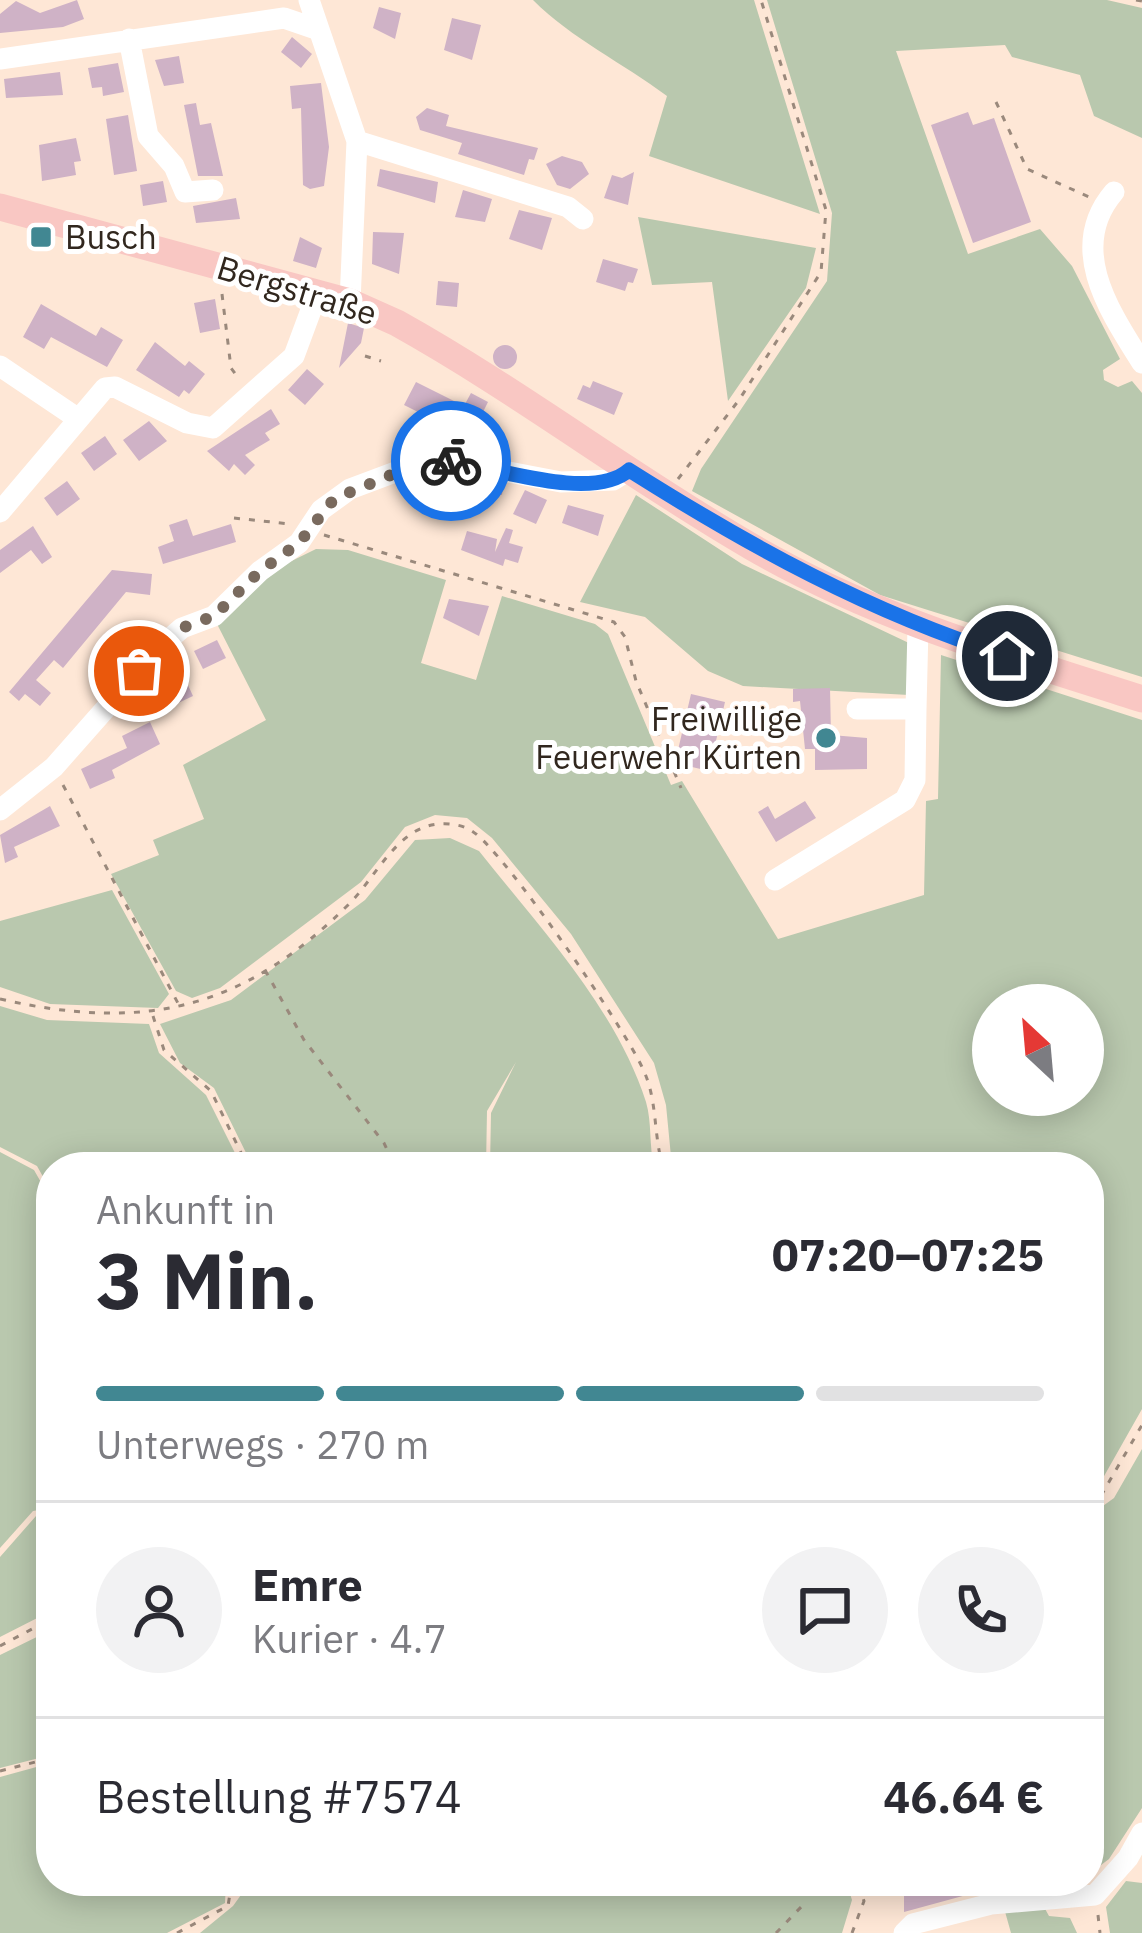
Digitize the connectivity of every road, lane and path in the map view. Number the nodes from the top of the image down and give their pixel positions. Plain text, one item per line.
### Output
1 (309, 0) edge
2 (761, 0) edge
3 (319, 30) junction
4 (129, 39) junction
5 (0, 59) edge
6 (996, 102) dead end
7 (357, 140) junction
8 (213, 190) dead end
9 (1110, 198) joint
10 (0, 207) edge
11 (584, 219) dead end
12 (225, 280) junction
13 (317, 294) junction
14 (350, 302) junction
15 (364, 356) dead end
16 (381, 361) dead end
17 (1142, 363) edge
18 (0, 365) edge
19 (252, 395) junction
20 (76, 418) junction
21 (629, 470) junction
22 (665, 494) junction
23 (0, 512) edge
24 (234, 518) dead end
25 (313, 522) junction
26 (918, 627) junction
27 (1142, 699) edge
28 (857, 709) dead end
29 (916, 709) junction
30 (54, 767) junction
31 (681, 788) dead end
32 (0, 811) edge
33 (775, 880) dead end
34 (264, 968) junction
35 (0, 999) edge
36 (181, 1009) junction
37 (152, 1014) junction
38 (241, 1152) edge
39 (388, 1152) edge
40 (661, 1152) edge
41 (1142, 1425) edge
42 (1104, 1492) edge
43 (36, 1627) edge
44 (0, 1646) edge
45 (36, 1762) edge
46 (0, 1771) edge
47 (1142, 1832) edge
48 (1104, 1885) edge
49 (230, 1896) edge
50 (862, 1896) edge
51 (1083, 1896) edge
52 (803, 1905) dead end
53 (177, 1933) edge
54 (776, 1933) edge
55 (852, 1933) edge
56 (904, 1933) edge

1 - 3 street
2 - 22 path
3 - 4 street
3 - 7 street
4 - 5 street
4 - 8 street
6 - 9 path
7 - 11 street
7 - 14 street
9 - 17 street
10 - 12 main road, Bergstraße
12 - 13 main road, Bergstraße
12 - 19 path
13 - 14 main road, Bergstraße
13 - 19 street
14 - 21 main road, Bergstraße
15 - 16 path
18 - 20 street
19 - 20 street
20 - 23 street
21 - 22 main road, Bergstraße
21 - 25 street
22 - 26 main road, Bergstraße
24 - 25 path
25 - 30 street
25 - 31 path
26 - 27 main road, Bergstraße
26 - 29 street
28 - 29 street
29 - 33 street
30 - 32 street
30 - 36 path
34 - 36 path
34 - 39 path
34 - 40 path
35 - 37 path
36 - 37 path
37 - 38 path
41 - 42 path
43 - 44 path
45 - 46 path
47 - 48 street
49 - 53 path
50 - 55 path
51 - 56 street
52 - 54 path

